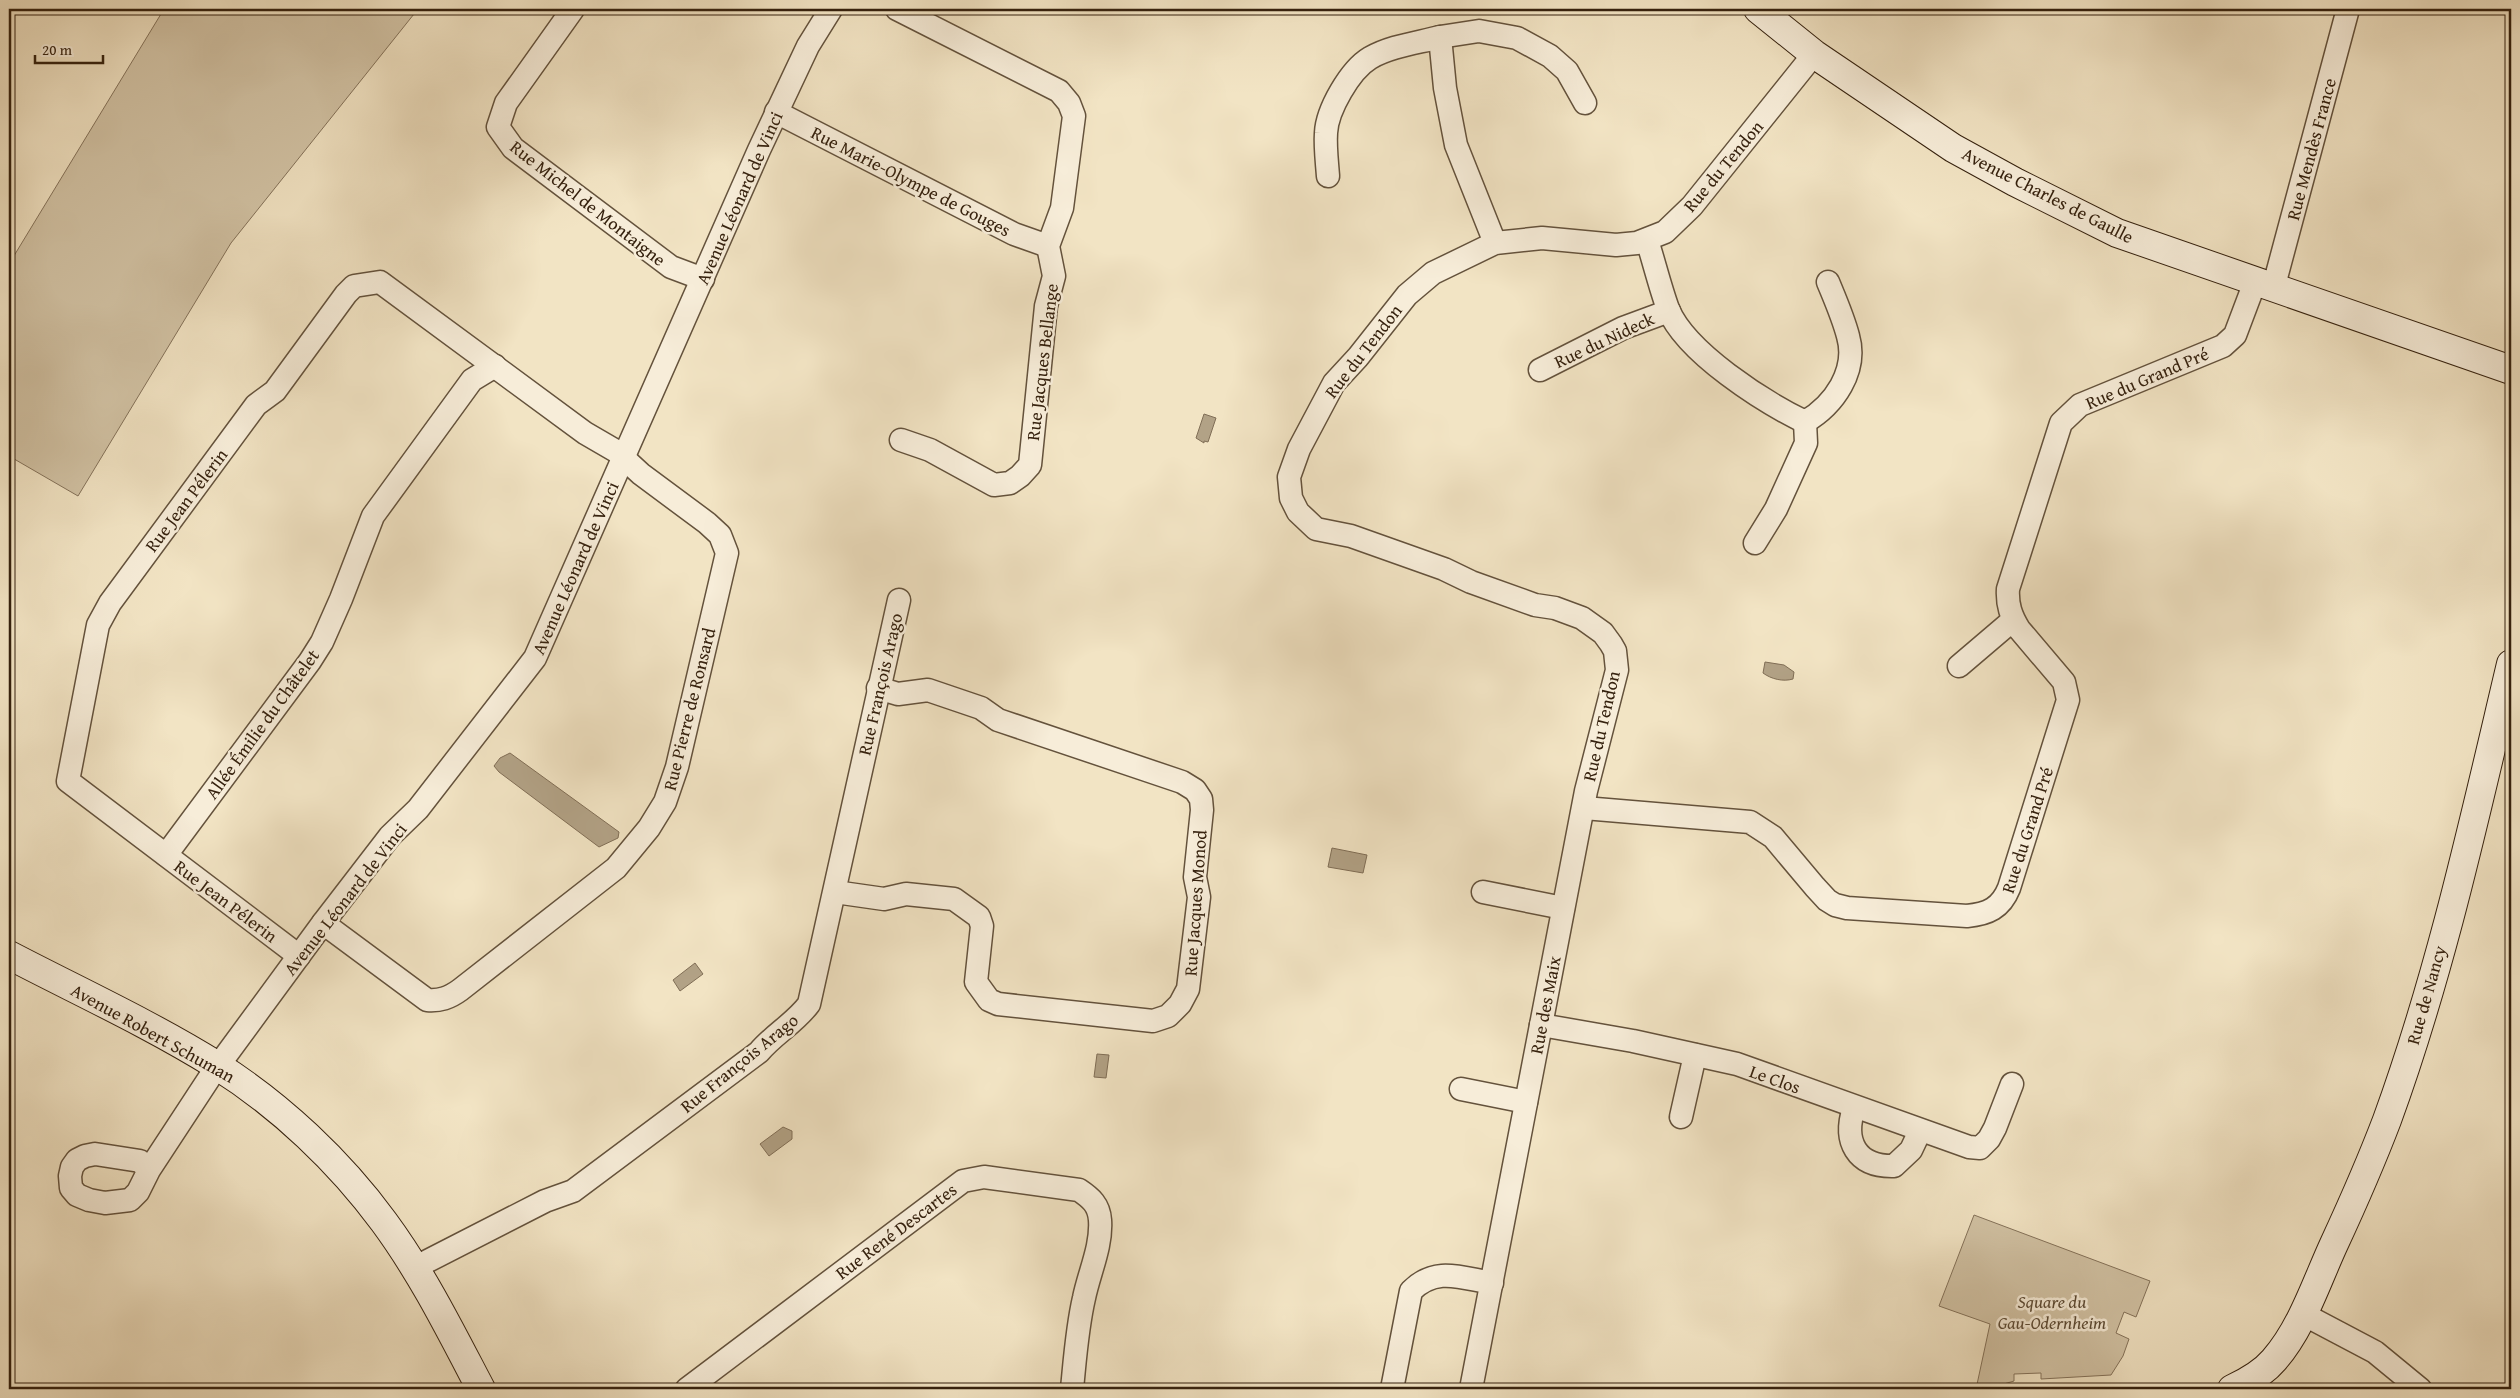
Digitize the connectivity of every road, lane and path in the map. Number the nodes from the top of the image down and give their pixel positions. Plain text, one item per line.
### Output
1 (574, 9) edge
2 (831, 9) edge
3 (897, 9) edge
4 (1758, 9) edge
5 (2348, 9) edge
6 (1440, 37) junction
7 (1814, 54) junction
8 (1585, 103) dead end
9 (776, 112) junction
10 (1328, 176) dead end
11 (1647, 240) junction
12 (1495, 243) junction
13 (1048, 246) junction
14 (703, 279) junction
15 (1828, 282) dead end
16 (2264, 286) junction
17 (1669, 311) junction
18 (495, 366) junction
19 (1540, 370) dead end
20 (2511, 370) edge
21 (1805, 422) junction
22 (901, 440) dead end
23 (624, 459) junction
24 (1755, 542) dead end
25 (899, 600) dead end
26 (2013, 620) junction
27 (2511, 664) edge
28 (1959, 666) dead end
29 (878, 688) junction
30 (1584, 808) junction
31 (166, 855) junction
32 (835, 892) junction
33 (1483, 892) dead end
34 (1563, 908) junction
35 (323, 923) junction
36 (9, 955) edge
37 (299, 956) junction
38 (1542, 1025) junction
39 (1695, 1055) junction
40 (218, 1066) junction
41 (2012, 1084) dead end
42 (1461, 1089) dead end
43 (1526, 1102) junction
44 (1854, 1108) junction
45 (1681, 1117) dead end
46 (1920, 1131) junction
47 (149, 1170) dead end
48 (416, 1267) junction
49 (1492, 1283) junction
50 (2303, 1314) junction
51 (481, 1389) edge
52 (687, 1389) edge
53 (1072, 1389) edge
54 (1392, 1389) edge
55 (1472, 1389) edge
56 (2232, 1389) edge
57 (2420, 1389) edge

1 - 14 street, Rue Michel de Montaigne
2 - 9 street, Avenue Léonard de Vinci
3 - 13 street
4 - 7 street, Avenue Charles de Gaulle
5 - 16 street, Rue Mendès France
6 - 8 street
6 - 10 street
6 - 12 street
7 - 11 street, Rue du Tendon
7 - 16 street, Avenue Charles de Gaulle
9 - 13 street, Rue Marie-Olympe de Gouges
9 - 14 street, Avenue Léonard de Vinci
11 - 12 street, Rue du Tendon
11 - 17 street, Rue du Nideck
12 - 30 street, Rue du Tendon
13 - 22 street, Rue Jacques Bellange
14 - 23 street, Avenue Léonard de Vinci
15 - 21 street
16 - 20 street, Avenue Charles de Gaulle
16 - 26 street, Rue du Grand Pré
17 - 19 street, Rue du Nideck
17 - 21 street, Rue du Nideck
18 - 23 street, Rue Jean Pélerin
18 - 31 street, Allée Émilie du Châtelet
18 - 31 street, Rue Jean Pélerin
21 - 24 street
23 - 35 street, Avenue Léonard de Vinci
23 - 35 street, Rue Pierre de Ronsard
25 - 29 street, Rue François Arago
26 - 28 street
26 - 30 street, Rue du Grand Pré
27 - 50 street, Rue de Nancy
29 - 32 street, Rue François Arago
29 - 32 street, Rue Jacques Monod
30 - 34 street, Rue des Maix
31 - 37 street, Rue Jean Pélerin
32 - 48 street, Rue François Arago
33 - 34 street
34 - 38 street, Rue des Maix
35 - 37 street, Avenue Léonard de Vinci
36 - 40 street, Avenue Robert Schuman
37 - 40 street, Avenue Léonard de Vinci
38 - 39 street, Le Clos
38 - 43 street, Rue des Maix
39 - 44 street, Le Clos
39 - 45 street
40 - 47 street, Avenue Léonard de Vinci
40 - 48 street, Avenue Robert Schuman
41 - 46 street, Le Clos
42 - 43 street
43 - 49 street, Rue des Maix
44 - 46 street, Le Clos
44 - 46 street
48 - 51 street, Avenue Robert Schuman
49 - 54 street
49 - 55 street, Rue des Maix
50 - 56 street, Rue de Nancy
50 - 57 street
52 - 53 street, Rue René Descartes

